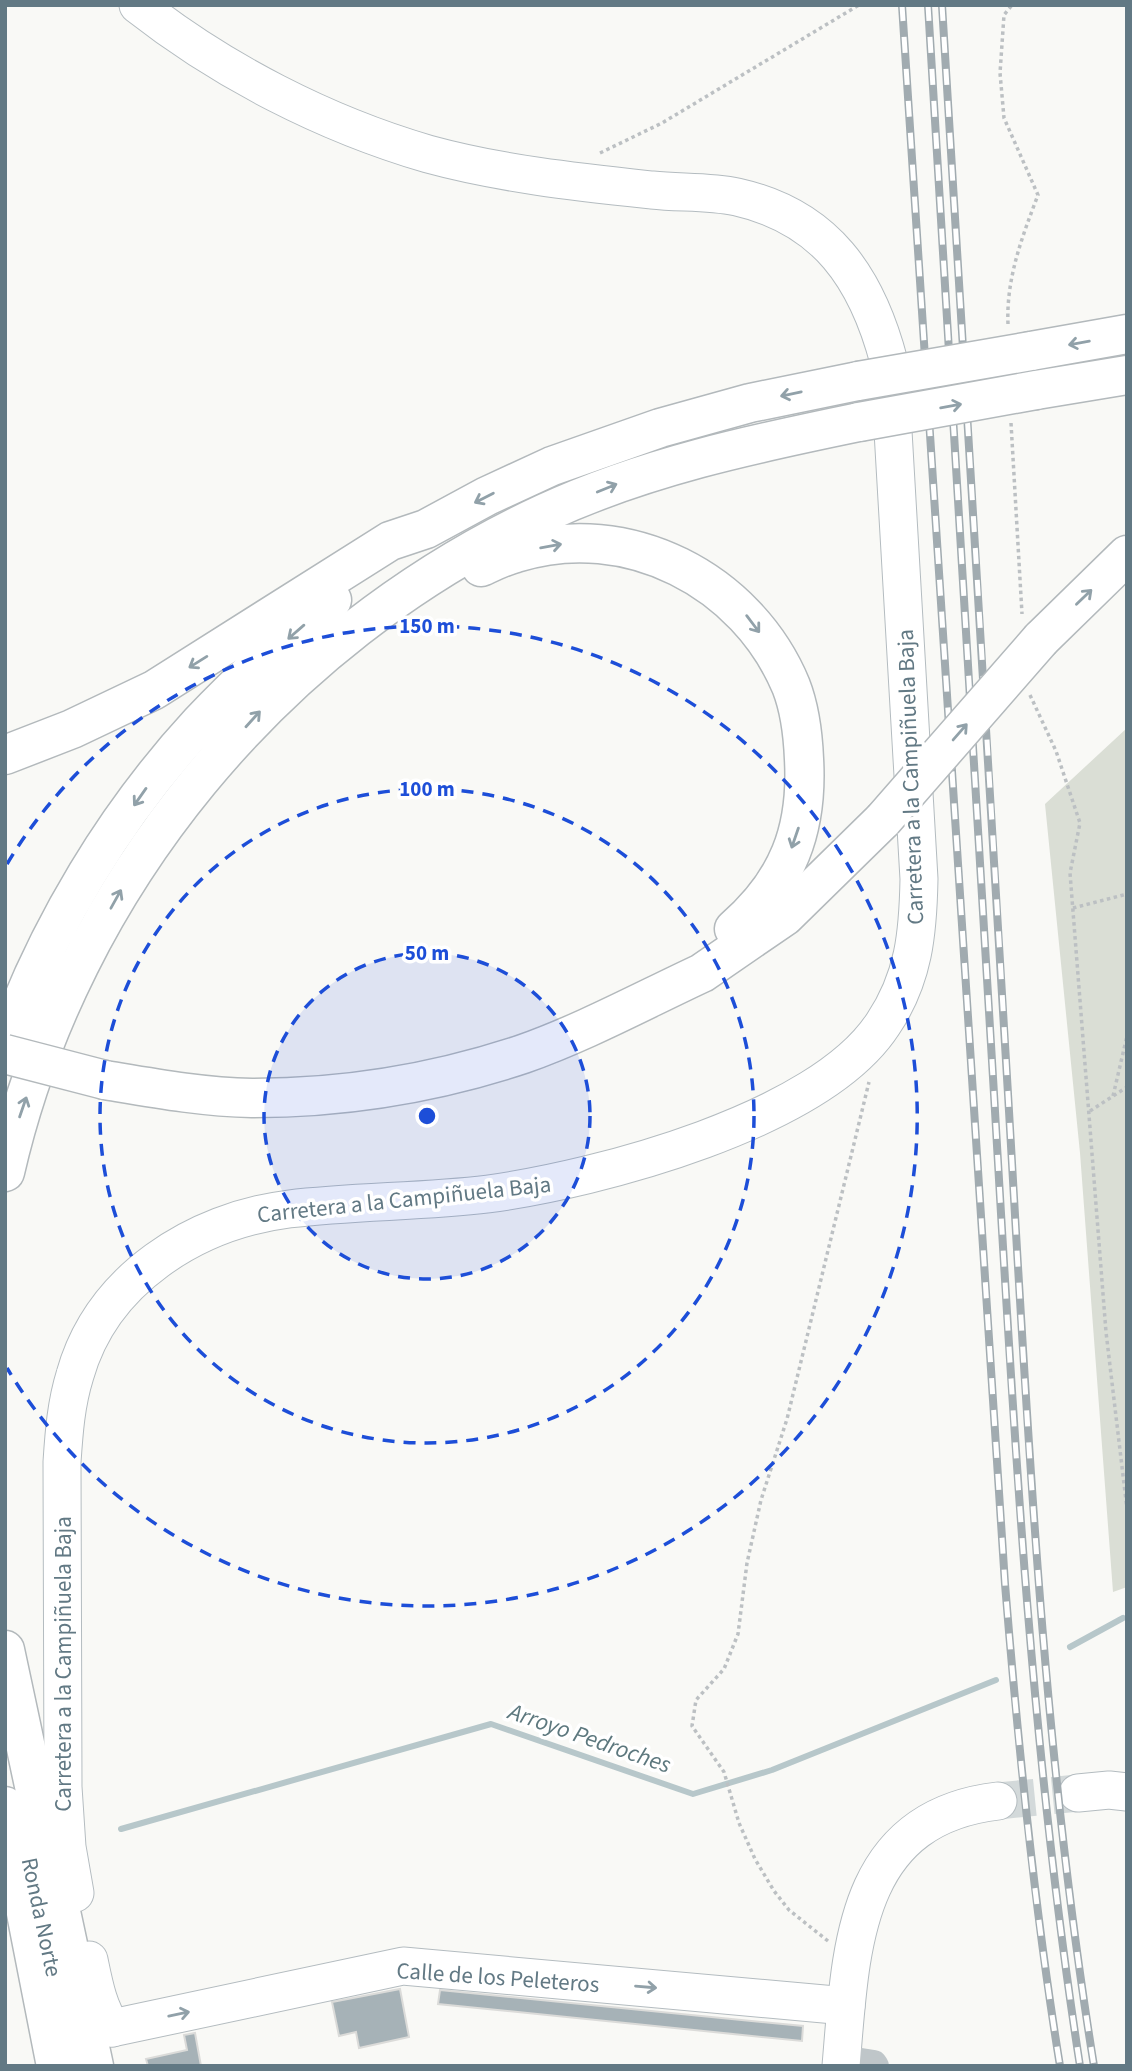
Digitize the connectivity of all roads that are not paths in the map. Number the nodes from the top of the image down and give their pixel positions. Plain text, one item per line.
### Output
1 (138, 5) edge
2 (1127, 334) edge
3 (1127, 375) edge
4 (426, 529) junction
5 (1127, 555) edge
6 (416, 585) junction
7 (5, 755) edge
8 (645, 1000) junction
9 (5, 1045) edge
10 (5, 1054) edge
11 (5, 1172) edge
12 (5, 1650) edge
13 (5, 1726) edge
14 (1127, 1792) edge
15 (1078, 1793) tunnel mouth
16 (998, 1801) tunnel mouth
17 (5, 1806) edge
18 (5, 1938) edge
19 (846, 2006) junction
20 (112, 2028) junction
21 (853, 2063) edge
22 (30, 2066) edge
23 (56, 2066) edge
24 (73, 2066) edge
25 (94, 2066) edge
26 (107, 2066) edge

1 - 20 street, Carretera a la Campiñuela Baja
2 -> 4 highway, bridge
6 -> 3 highway, bridge
4 -> 7 highway
4 -> 9 highway
8 -> 5 highway, bridge
6 -> 8 highway
11 -> 6 highway
8 - 10 highway, bridge
12 - 25 highway
13 - 24 highway, Ronda Norte
14 - 15 street
16 - 19 street
17 - 23 highway, Ronda Norte
18 - 22 highway
20 -> 19 street, Calle de los Peleteros
19 - 21 street
20 - 26 street

